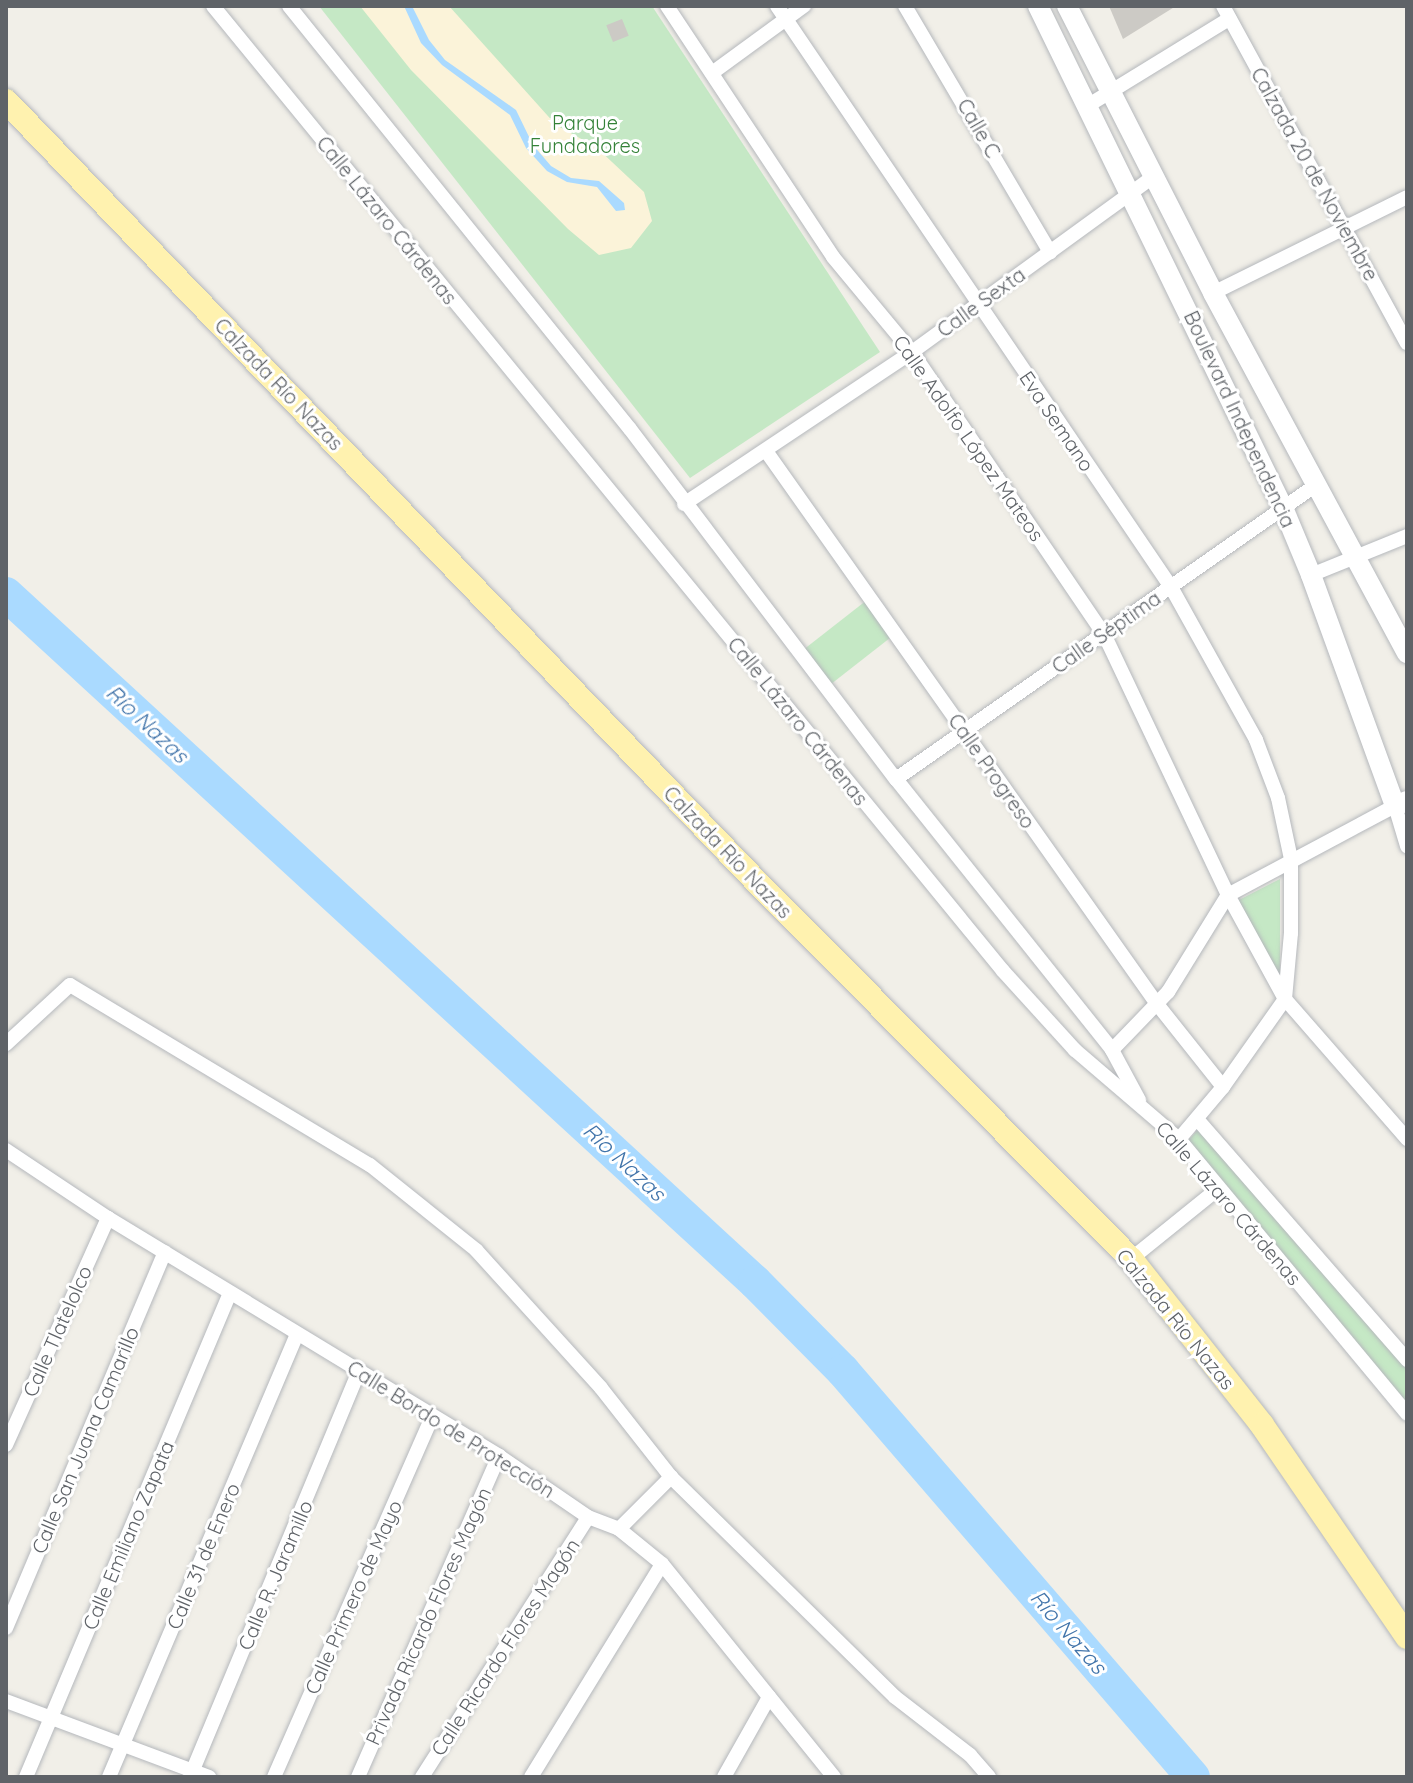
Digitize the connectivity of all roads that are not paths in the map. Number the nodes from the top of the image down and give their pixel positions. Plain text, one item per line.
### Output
1 (213, 6) edge
2 (289, 6) edge
3 (667, 6) edge
4 (804, 6) edge
5 (905, 6) edge
6 (1038, 6) edge
7 (1067, 6) edge
8 (781, 12) edge
9 (1226, 12) edge
10 (712, 73) junction
11 (1110, 92) junction
12 (6, 101) edge
13 (1087, 106) junction
14 (1154, 176) junction
15 (1131, 192) junction
16 (1407, 197) edge
17 (1346, 227) junction
18 (1050, 252) junction
19 (1213, 293) junction
20 (978, 304) junction
21 (1407, 343) edge
22 (912, 352) junction
23 (766, 451) junction
24 (1316, 485) junction
25 (684, 504) junction
26 (1284, 510) junction
27 (1407, 536) edge
28 (1357, 558) junction
29 (1311, 575) junction
30 (1171, 587) junction
31 (1104, 634) junction
32 (1407, 653) edge
33 (964, 732) junction
34 (896, 779) junction
35 (1401, 803) edge
36 (1407, 846) edge
37 (1291, 859) junction
38 (1228, 895) junction
39 (1285, 999) junction
40 (1157, 1004) junction
41 (6, 1044) edge
42 (1112, 1050) junction
43 (1223, 1087) junction
44 (1141, 1104) junction
45 (1197, 1119) junction
46 (1179, 1139) junction
47 (1407, 1139) edge
48 (6, 1150) edge
49 (1219, 1188) junction
50 (108, 1218) junction
51 (165, 1252) junction
52 (1131, 1259) junction
53 (230, 1293) junction
54 (297, 1335) junction
55 (1407, 1360) edge
56 (359, 1372) junction
57 (1407, 1414) edge
58 (432, 1417) junction
59 (6, 1445) edge
60 (499, 1456) junction
61 (671, 1477) junction
62 (588, 1517) junction
63 (619, 1529) junction
64 (662, 1564) junction
65 (6, 1628) edge
66 (1407, 1637) edge
67 (769, 1697) junction
68 (6, 1701) edge
69 (53, 1717) junction
70 (124, 1743) junction
71 (192, 1774) edge
72 (26, 1777) edge
73 (109, 1777) edge
74 (209, 1777) edge
75 (274, 1777) edge
76 (358, 1777) edge
77 (422, 1777) edge
78 (531, 1777) edge
79 (724, 1777) edge
80 (834, 1777) edge
81 (989, 1777) edge

1 - 44 street, Calle Lázaro Cárdenas
2 - 25 street
3 - 10 street, Calle Adolfo López Mateos
4 - 8 street
5 - 18 street, Calle C
6 - 13 street, Boulevard Independencia
7 - 11 street, Boulevard Independencia
8 - 10 street
8 - 20 street, Eva Semano
9 - 11 street
9 - 17 street, Calzada 20 de Noviembre
10 - 22 street, Calle Adolfo López Mateos
11 - 13 street
11 - 14 street, Boulevard Independencia
12 - 52 main road, Calzada Río Nazas
13 - 15 street, Boulevard Independencia
14 - 15 street, Calle Sexta
14 - 19 street, Boulevard Independencia
15 - 18 street, Calle Sexta
15 - 26 street, Boulevard Independencia
16 - 17 street
17 - 19 street
17 - 21 street, Calzada 20 de Noviembre
18 - 20 street, Calle Sexta
19 - 24 street, Boulevard Independencia
20 - 22 street, Calle Sexta
20 - 30 street, Eva Semano
22 - 23 street, Calle Sexta
22 - 31 street, Calle Adolfo López Mateos
23 - 25 street, Calle Sexta
23 - 33 street, Calle Progreso
24 - 26 street, Calle Séptima
24 - 28 street, Boulevard Independencia
25 - 34 street
26 - 29 street, Boulevard Independencia
26 - 30 street, Calle Séptima
27 - 28 street
28 - 29 street
28 - 32 street, Boulevard Independencia
29 - 35 street, Boulevard Independencia
30 - 31 street, Calle Séptima
30 - 37 street, Eva Semano
31 - 33 street, Calle Séptima
31 - 38 street, Calle Adolfo López Mateos
33 - 34 street, Calle Séptima
33 - 40 street, Calle Progreso
34 - 42 street
35 - 36 street, Boulevard Independencia
35 - 37 street
37 - 38 street
37 - 39 street, Eva Semano
38 - 39 street, Calle Adolfo López Mateos
38 - 40 street
39 - 43 street
39 - 47 street, Calle Adolfo López Mateos
40 - 42 street
40 - 43 street, Calle Progreso
41 - 61 street
42 - 44 street
43 - 45 street
44 - 46 street, Calle Lázaro Cárdenas
45 - 46 street
45 - 55 street
46 - 49 street, Calle Lázaro Cárdenas
48 - 50 street, Calle Bordo de Protección
49 - 52 street
49 - 57 street, Calle Lázaro Cárdenas
50 - 51 street, Calle Bordo de Protección
50 - 59 street, Calle Tlatelolco
51 - 53 street, Calle Bordo de Protección
51 - 65 street, Calle San Juana Camarillo
52 - 66 main road, Calzada Río Nazas
53 - 54 street, Calle Bordo de Protección
53 - 69 street, Calle Emiliano Zapata
54 - 56 street, Calle Bordo de Protección
54 - 70 street, Calle 31 de Enero
56 - 58 street, Calle Bordo de Protección
56 - 71 street, Calle R. Jaramillo
58 - 60 street, Calle Bordo de Protección
58 - 75 street, Calle Primero de Mayo
60 - 62 street, Calle Bordo de Protección
60 - 76 street, Privada Ricardo Flores Magón
61 - 63 street
61 - 81 street
62 - 63 street, Calle Bordo de Protección
62 - 77 street, Calle Ricardo Flores Magón
63 - 64 street, Calle Bordo de Protección
64 - 67 street, Calle Bordo de Protección
64 - 78 street
67 - 79 street
67 - 80 street, Calle Bordo de Protección
68 - 69 street
69 - 70 street
69 - 72 street, Calle Emiliano Zapata
70 - 71 street
70 - 73 street, Calle 31 de Enero
71 - 74 street

